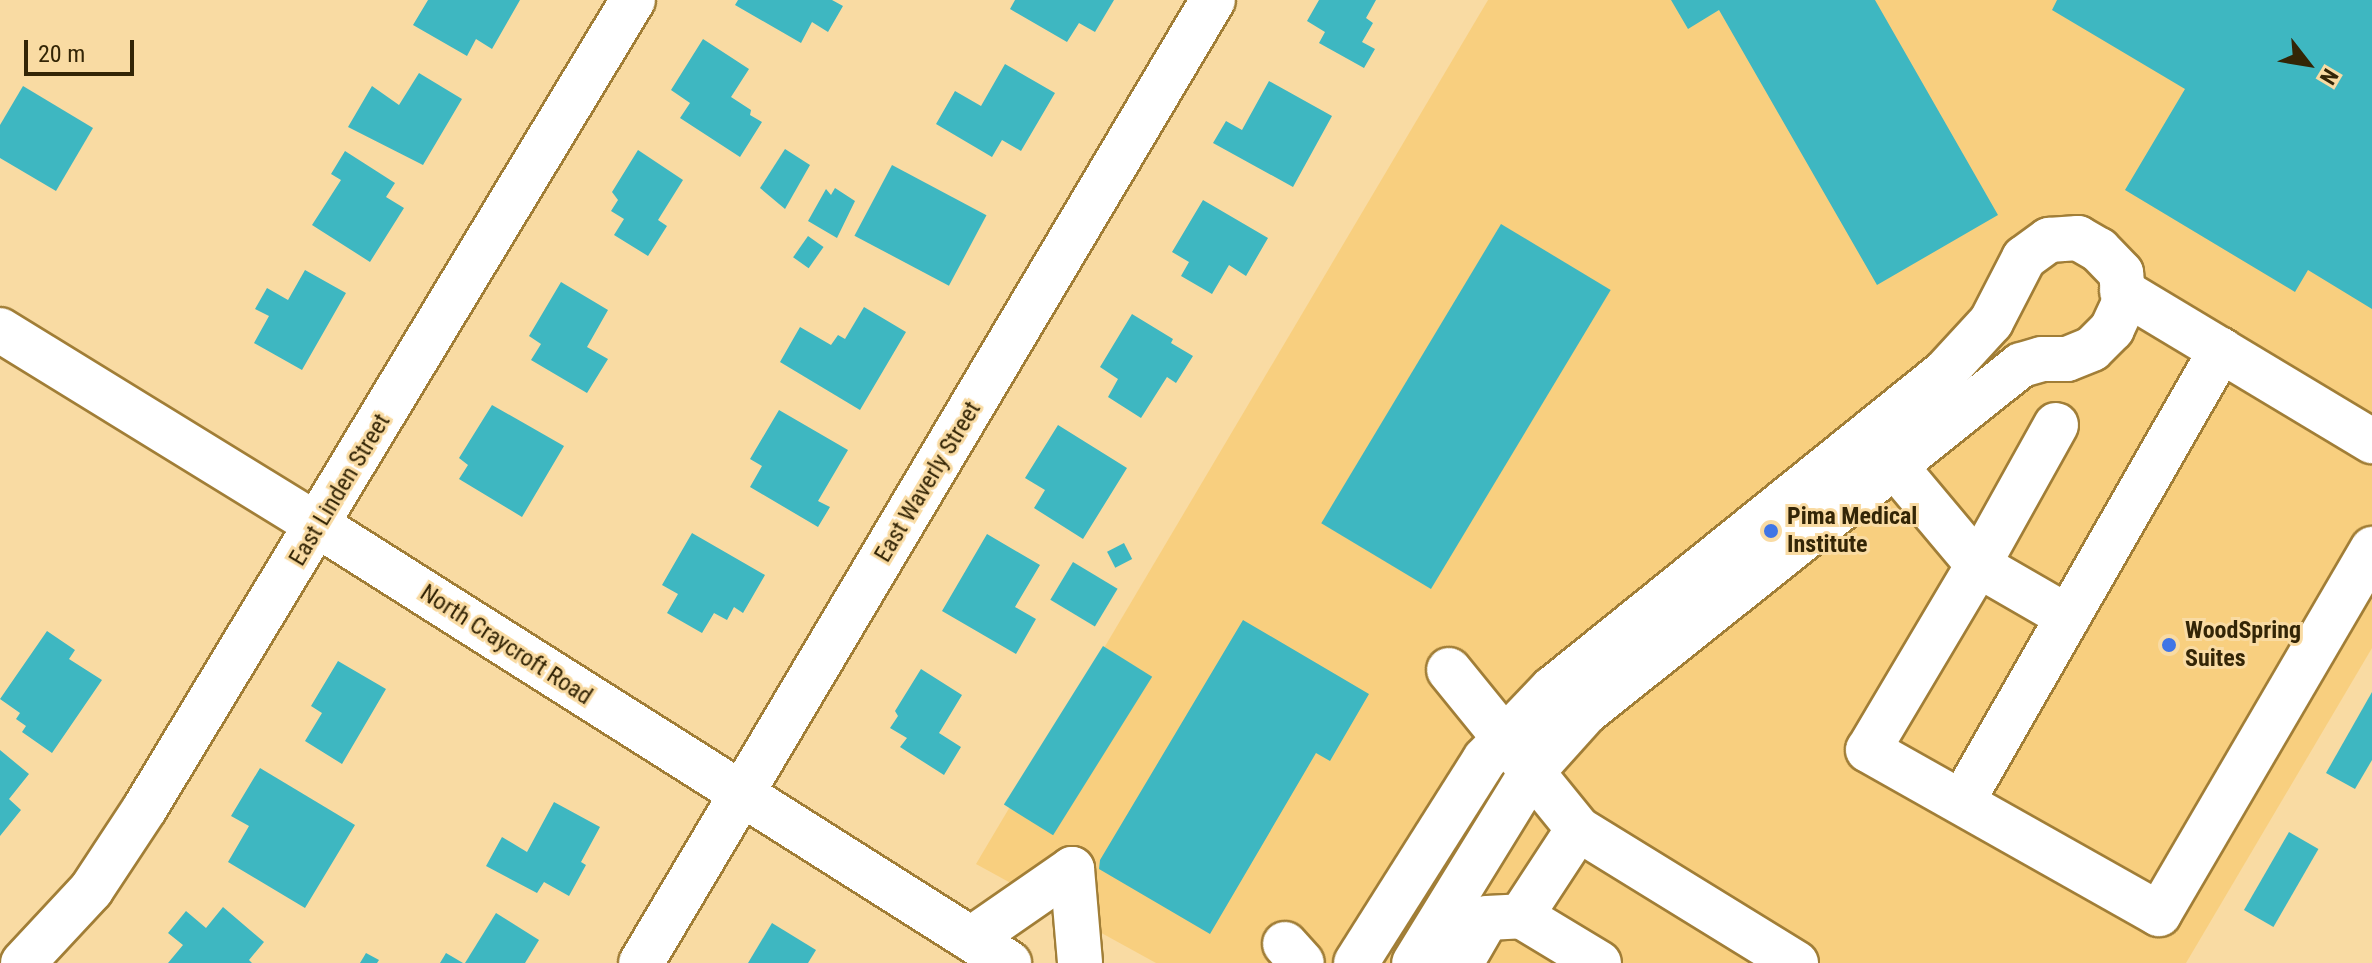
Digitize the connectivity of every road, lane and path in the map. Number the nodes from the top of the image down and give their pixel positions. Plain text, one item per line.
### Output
1 (633, 0) edge
2 (1213, 0) edge
3 (2122, 291) junction
4 (0, 330) edge
5 (2221, 350) junction
6 (2056, 425) dead end
7 (2372, 441) edge
8 (1884, 449) junction
9 (319, 526) junction
10 (2372, 549) edge
11 (1978, 565) junction
12 (2068, 617) junction
13 (1449, 670) dead end
14 (1503, 740) junction
15 (1531, 773) junction
16 (742, 796) junction
17 (1962, 802) junction
18 (1578, 829) junction
19 (1521, 916) junction
20 (1739, 948) edge
21 (980, 952) edge
22 (23, 963) edge
23 (641, 963) edge
24 (1080, 963) edge
25 (1356, 963) edge
26 (1414, 963) edge
27 (1461, 963) edge
28 (1599, 963) edge
29 (1796, 963) edge

1 - 9 street, East Linden Street
2 - 16 street, East Waverly Street
3 - 5 street
3 - 8 street
3 - 8 street
4 - 9 street, North Craycroft Road
5 - 7 street
5 - 12 street
6 - 11 street
8 - 11 street
8 - 14 street
8 - 15 street
9 - 16 street, North Craycroft Road
9 - 22 street, East Linden Street
10 - 17 street
11 - 12 street
11 - 17 street
12 - 17 street
13 - 14 street
14 - 15 street
14 - 25 street
15 - 18 street
15 - 26 street
16 - 21 street, North Craycroft Road
16 - 23 street, East Waverly Street
18 - 19 street
18 - 20 street
19 - 27 street
19 - 28 street
20 - 29 street
21 - 24 street

